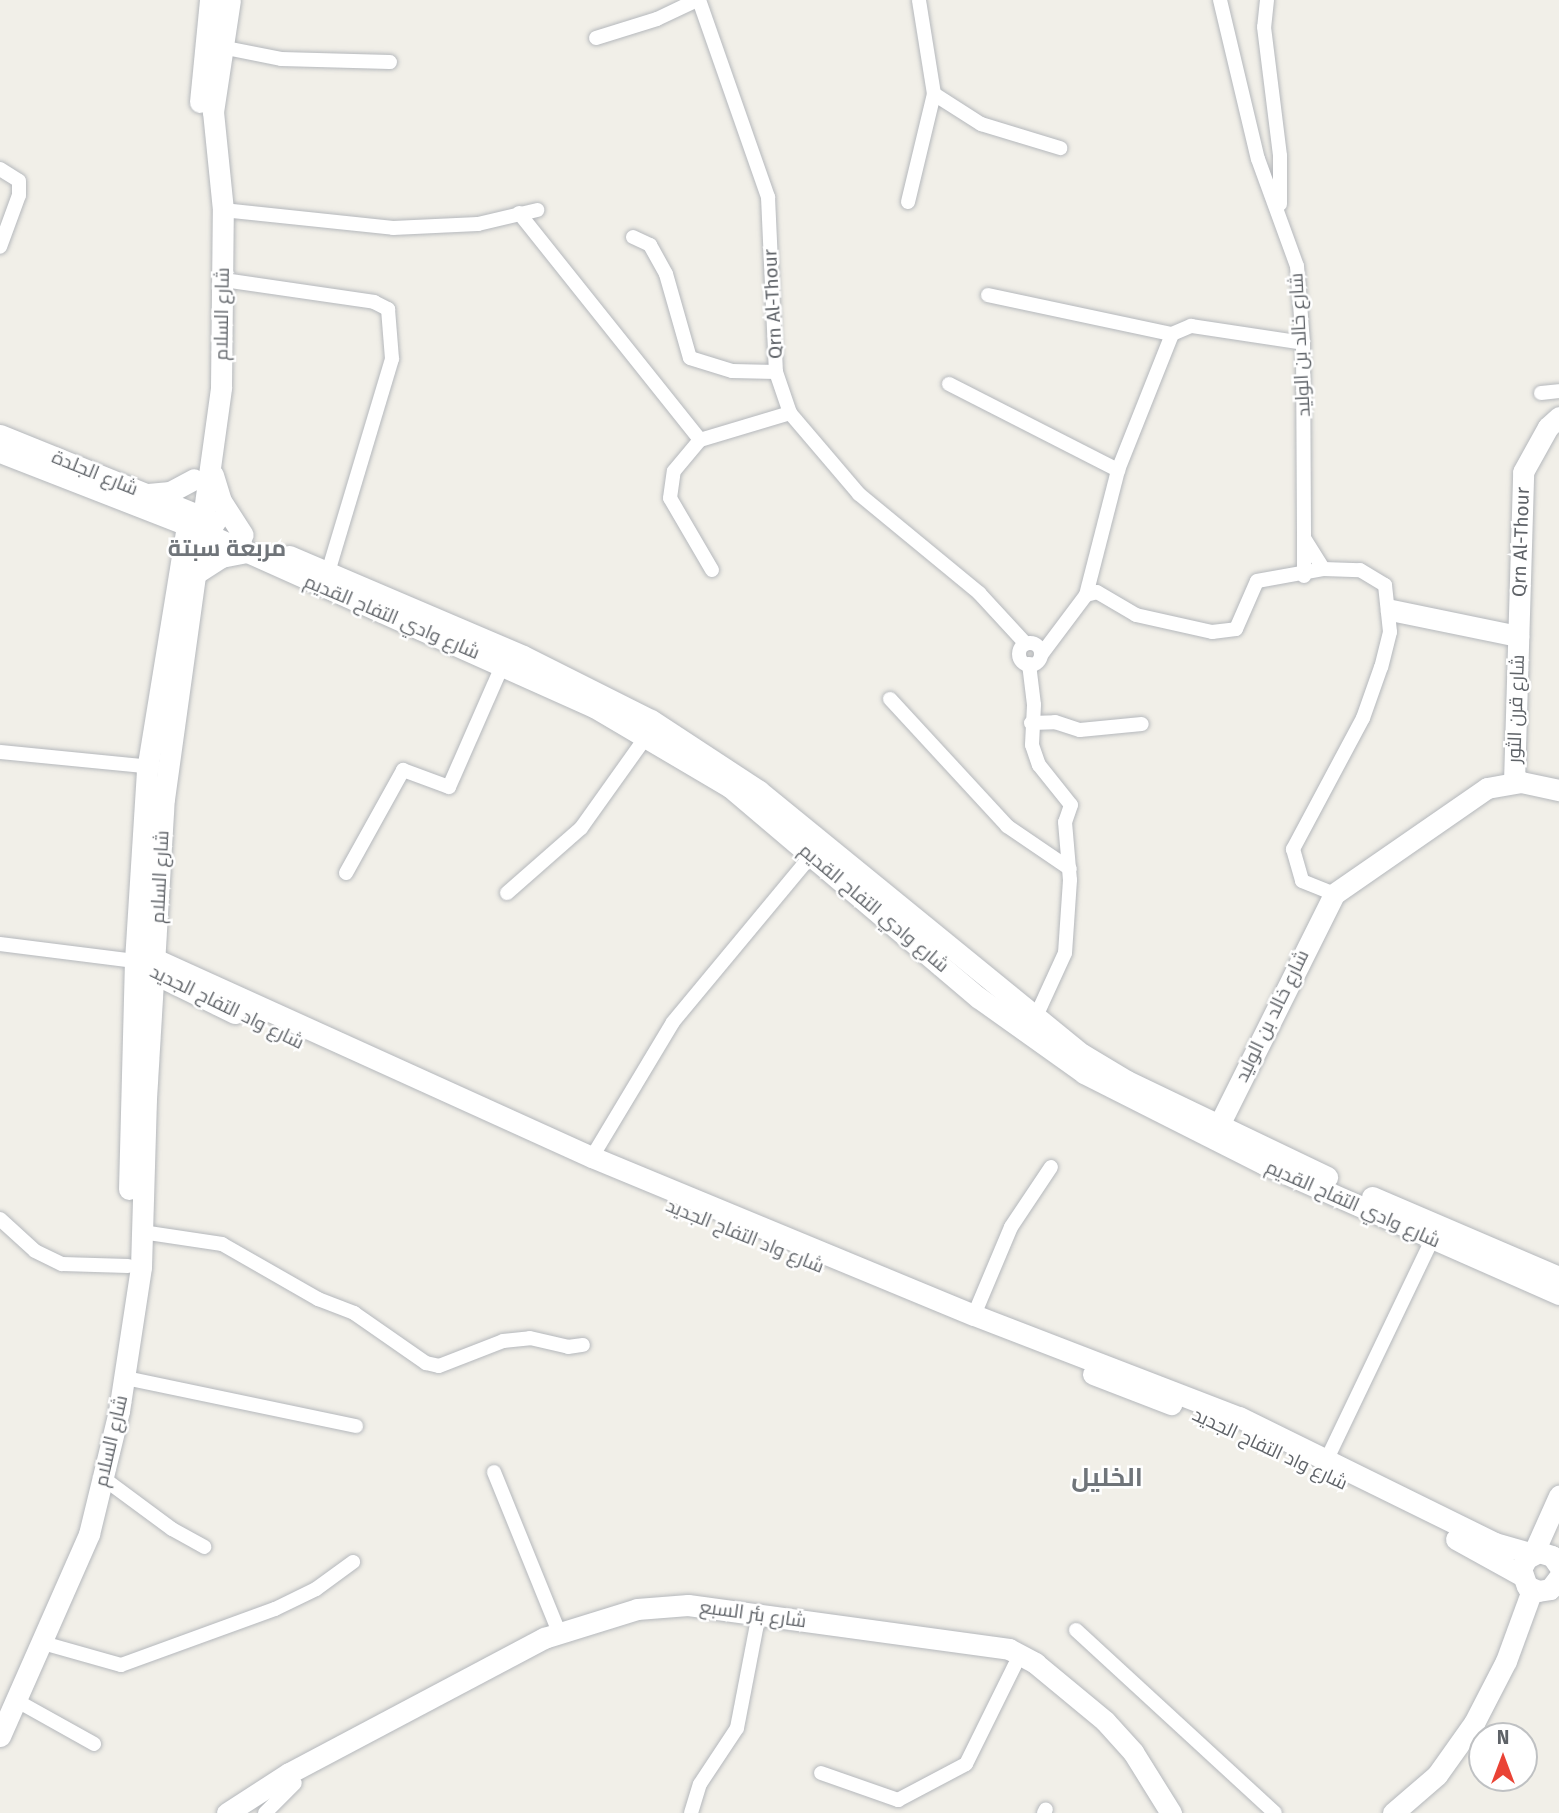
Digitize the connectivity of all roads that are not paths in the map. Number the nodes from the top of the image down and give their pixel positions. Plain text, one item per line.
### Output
1 (210, 0) edge
2 (230, 0) edge
3 (698, 0) edge
4 (919, 0) edge
5 (1220, 0) edge
6 (1267, 0) edge
7 (596, 38) dead end
8 (221, 47) junction
9 (390, 62) dead end
10 (934, 94) junction
11 (1060, 148) dead end
12 (0, 169) edge
13 (908, 202) dead end
14 (222, 209) junction
15 (1280, 209) junction
16 (537, 210) dead end
17 (519, 213) junction
18 (633, 237) dead end
19 (0, 247) edge
20 (224, 280) junction
21 (988, 295) dead end
22 (1172, 334) junction
23 (1303, 343) junction
24 (776, 372) junction
25 (949, 384) dead end
26 (1559, 391) edge
27 (1541, 393) dead end
28 (790, 413) junction
29 (1559, 417) edge
30 (0, 435) edge
31 (700, 440) junction
32 (0, 452) edge
33 (210, 464) junction
34 (1118, 470) junction
35 (194, 479) junction
36 (148, 494) junction
37 (195, 521) junction
38 (1304, 538) junction
39 (244, 543) junction
40 (1322, 569) junction
41 (712, 570) dead end
42 (328, 573) junction
43 (195, 574) junction
44 (1304, 576) junction
45 (1086, 595) junction
46 (1391, 610) junction
47 (1518, 636) junction
48 (1035, 660) junction
49 (503, 664) junction
50 (890, 699) dead end
51 (1031, 723) junction
52 (1142, 724) dead end
53 (651, 730) junction
54 (0, 752) edge
55 (169, 759) junction
56 (147, 770) junction
57 (1514, 782) junction
58 (1559, 790) edge
59 (816, 849) junction
60 (1070, 870) junction
61 (346, 873) dead end
62 (507, 893) dead end
63 (1334, 894) junction
64 (0, 944) edge
65 (148, 965) junction
66 (184, 990) junction
67 (151, 1011) junction
68 (1031, 1025) junction
69 (1215, 1133) junction
70 (592, 1157) junction
71 (1051, 1167) dead end
72 (0, 1220) edge
73 (142, 1232) junction
74 (1432, 1240) junction
75 (128, 1266) junction
76 (1559, 1277) edge
77 (1559, 1294) edge
78 (974, 1315) junction
79 (583, 1345) dead end
80 (126, 1378) junction
81 (356, 1426) dead end
82 (1327, 1459) junction
83 (494, 1472) dead end
84 (103, 1478) junction
85 (1559, 1496) edge
86 (204, 1547) dead end
87 (353, 1562) dead end
88 (1554, 1565) edge
89 (1526, 1583) junction
90 (757, 1624) junction
91 (1076, 1630) dead end
92 (559, 1632) junction
93 (43, 1643) junction
94 (1015, 1665) junction
95 (9, 1705) edge
96 (0, 1736) edge
97 (94, 1744) dead end
98 (821, 1773) dead end
99 (295, 1783) junction
100 (227, 1813) edge
101 (244, 1813) edge
102 (265, 1813) edge
103 (691, 1813) edge
104 (1159, 1813) edge
105 (1171, 1813) edge
106 (1275, 1813) edge
107 (1393, 1813) edge

1 - 35 street, شارع السلام
2 - 8 street, شارع السلام
3 - 7 street
3 - 24 street, Qrn Al-Thour
4 - 10 street
5 - 15 street, شارع خالد بن الوليد
6 - 15 street
8 - 9 street
8 - 14 street, شارع السلام
10 - 11 street
10 - 13 street
12 - 19 street
14 - 17 street
14 - 20 street, شارع السلام
15 - 23 street, شارع خالد بن الوليد
16 - 17 street
17 - 31 street
18 - 24 street
20 - 33 street, شارع السلام
20 - 42 street
21 - 22 street
22 - 23 street
22 - 34 street
23 - 38 street, شارع خالد بن الوليد
24 - 28 street, Qrn Al-Thour
25 - 34 street
26 - 27 street
28 - 31 street
28 - 48 street, Qrn Al-Thour
29 - 47 street, Qrn Al-Thour
30 - 36 street, شارع الجلدة
31 - 41 street
32 - 37 street, شارع الجلدة
33 - 37 street, شارع السلام
33 - 39 street
34 - 45 street
35 - 36 street
35 - 37 street, شارع السلام
36 - 37 street, شارع الجلدة
37 - 39 street, شارع وادي التفاح القديم
37 - 43 street, شارع السلام
37 - 56 street, شارع السلام
38 - 40 street, شارع خالد بن الوليد
38 - 44 street
39 - 42 street, شارع وادي التفاح القديم
39 - 43 street
39 - 49 street, شارع وادي التفاح القديم
40 - 44 street
40 - 46 street
42 - 53 street, شارع وادي التفاح القديم
43 - 55 street, شارع السلام
44 - 45 street
45 - 48 street
46 - 47 street
46 - 63 street
47 - 57 street, شارع قرن الثور
48 - 51 street
49 - 53 street, شارع وادي التفاح القديم
49 - 61 street
50 - 60 street
51 - 52 street
51 - 60 street
53 - 59 street, شارع وادي التفاح القديم
53 - 62 street
54 - 56 street
55 - 56 street
55 - 65 street, شارع السلام
56 - 65 street, شارع السلام
57 - 58 street, شارع خالد بن الوليد
57 - 63 street, شارع خالد بن الوليد
59 - 68 street, شارع وادي التفاح القديم
59 - 70 street
60 - 68 street
63 - 69 street, شارع خالد بن الوليد
64 - 65 street
65 - 66 street, شارع واد التفاح الجديد
65 - 67 street, شارع السلام
65 - 70 street, شارع واد التفاح الجديد
65 - 75 street, شارع السلام
66 - 67 street
66 - 89 street, شارع واد التفاح الجديد
67 - 73 street, شارع السلام
68 - 69 street, شارع وادي التفاح القديم
69 - 74 street, شارع وادي التفاح القديم
69 - 76 street, شارع وادي التفاح القديم
70 - 78 street, شارع واد التفاح الجديد
71 - 78 street
72 - 75 street
73 - 79 street
73 - 80 street, شارع السلام
74 - 77 street, شارع وادي التفاح القديم
74 - 82 street
75 - 95 street, شارع السلام
78 - 82 street, شارع واد التفاح الجديد
80 - 81 street
80 - 84 street, شارع السلام
82 - 88 street, شارع واد التفاح الجديد
83 - 92 street
84 - 86 street
84 - 93 street, شارع السلام
85 - 88 street
87 - 93 street
88 - 89 street
88 - 89 street
89 - 107 street
90 - 94 street, شارع بئر السبع
90 - 99 street, شارع بئر السبع
90 - 103 street
91 - 106 street
92 - 100 street, شارع بئر السبع
92 - 105 street, شارع بئر السبع
93 - 95 street, شارع السلام
94 - 98 street
94 - 104 street, شارع بئر السبع
95 - 96 street, شارع السلام
95 - 97 street
99 - 101 street, شارع بئر السبع
99 - 102 street

